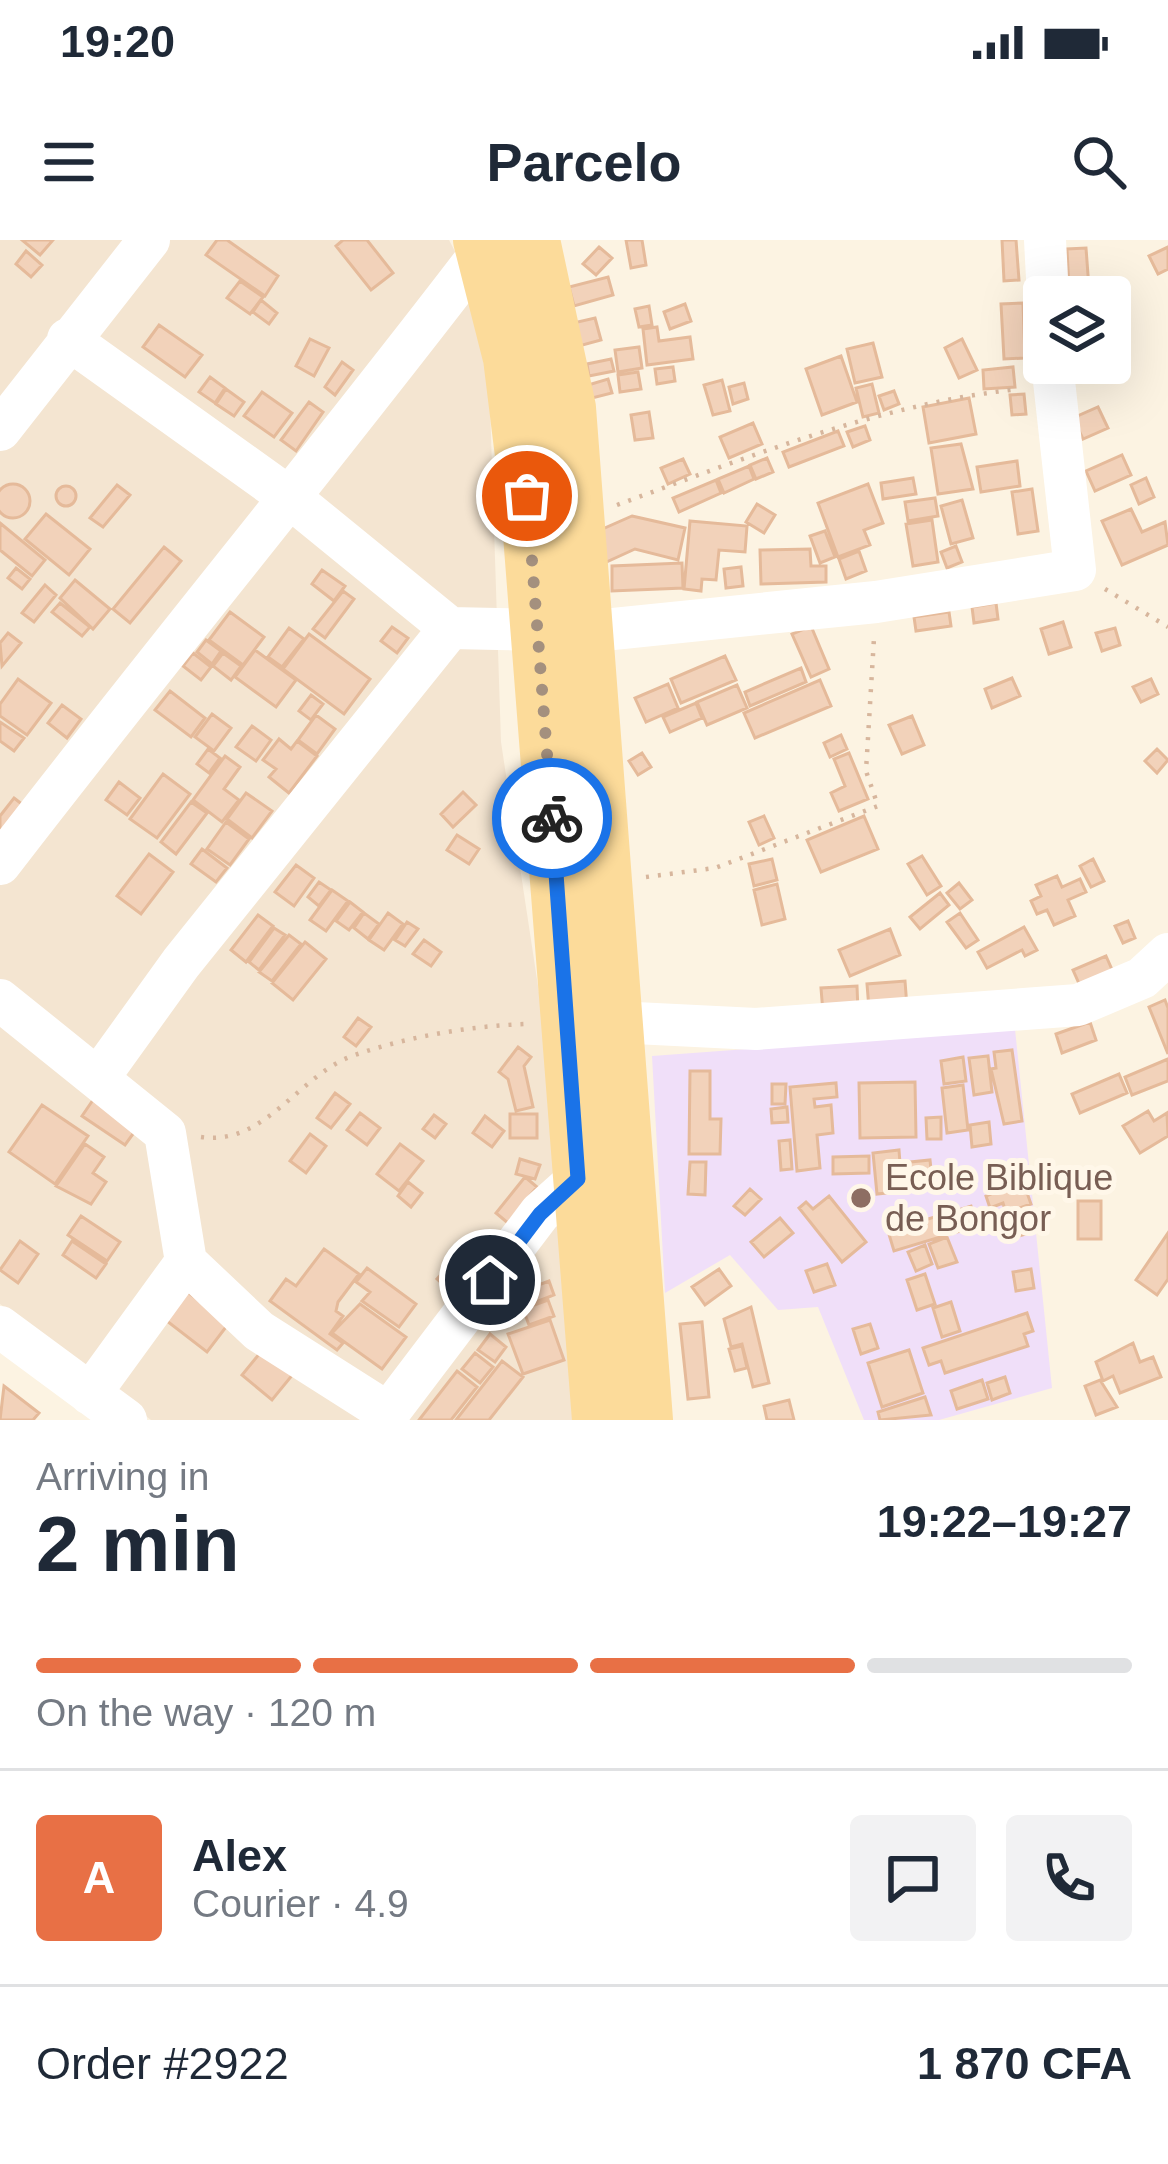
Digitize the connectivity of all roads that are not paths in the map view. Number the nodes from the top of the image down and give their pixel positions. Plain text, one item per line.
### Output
1 (148, 240) edge
2 (1045, 240) edge
3 (498, 243) edge
4 (1047, 276) edge
5 (68, 339) junction
6 (1053, 384) edge
7 (0, 430) edge
8 (292, 500) junction
9 (450, 628) junction
10 (561, 631) junction
11 (0, 864) edge
12 (1168, 954) edge
13 (0, 1000) edge
14 (591, 1023) junction
15 (99, 1077) junction
16 (603, 1176) junction
17 (187, 1262) junction
18 (0, 1327) edge
19 (90, 1394) junction
20 (386, 1417) edge
21 (126, 1420) edge
22 (599, 1420) edge
23 (646, 1420) edge

1 - 5 street
2 - 4 street
3 - 8 street
3 - 10 main road
3 - 10 main road
5 - 7 street
5 - 8 street
6 - 10 street
8 - 9 street
8 - 11 street
9 - 10 street
9 - 15 street
10 - 14 main road
10 - 14 main road
12 - 14 street
13 - 15 street
14 - 16 main road
15 - 17 street
16 - 20 street
16 - 22 main road
16 - 23 main road
17 - 19 street
17 - 20 street
18 - 19 street
19 - 21 street

